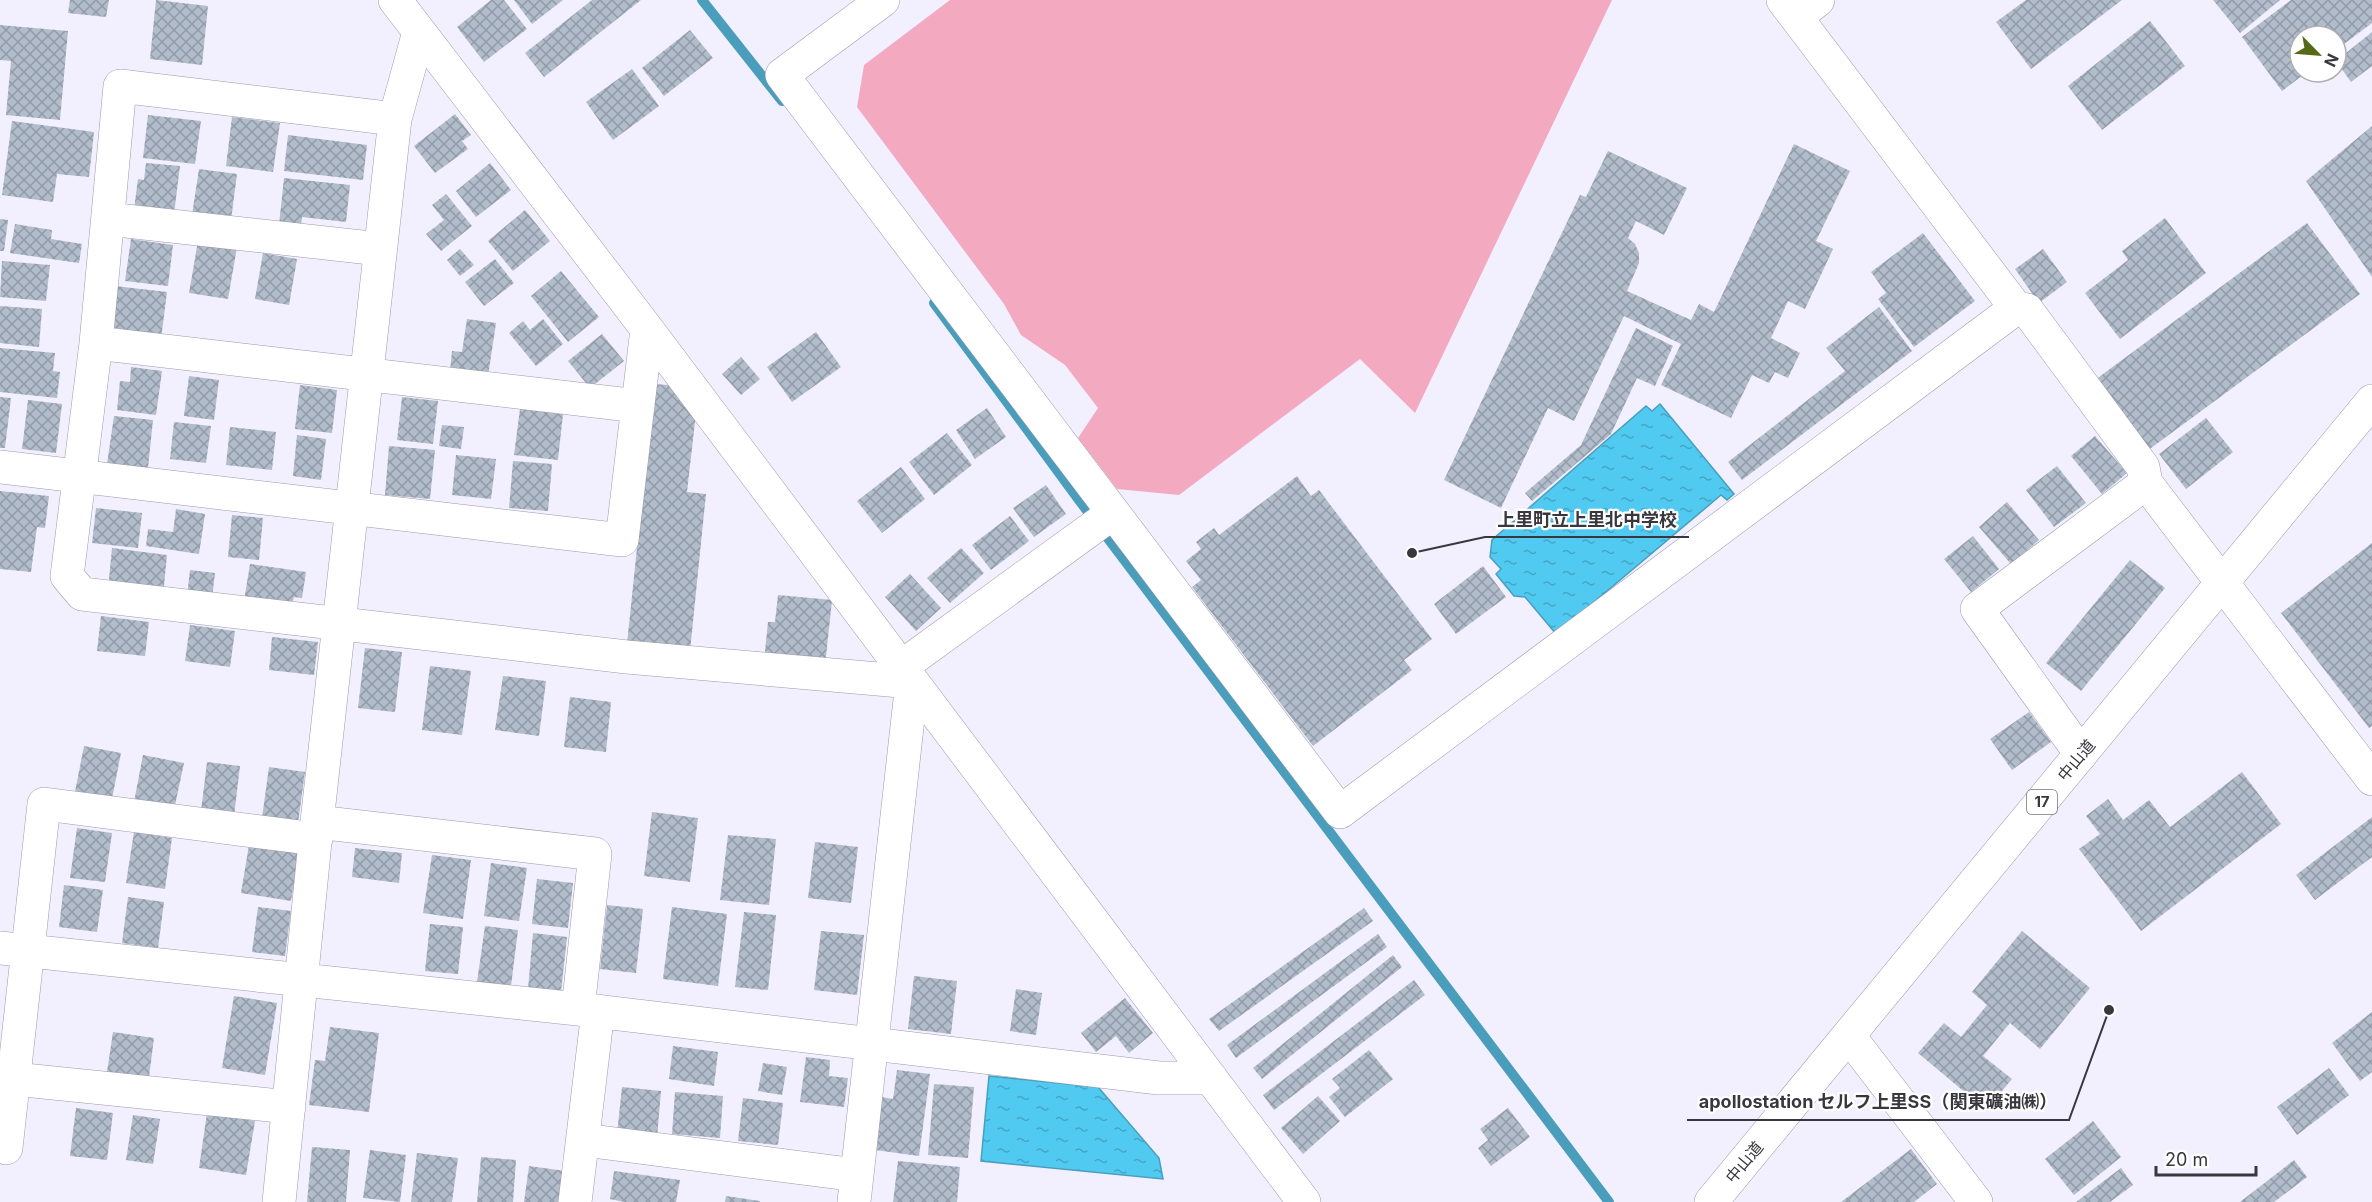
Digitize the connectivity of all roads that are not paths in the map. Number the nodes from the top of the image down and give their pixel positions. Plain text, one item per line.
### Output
1 (395, 0) edge
2 (883, 0) edge
3 (1799, 6) edge
4 (419, 32) junction
5 (394, 119) junction
6 (108, 219) junction
7 (380, 249) junction
8 (2016, 308) junction
9 (647, 329) junction
10 (96, 343) junction
11 (366, 376) junction
12 (2372, 401) edge
13 (638, 406) junction
14 (0, 467) edge
15 (79, 477) junction
16 (2146, 483) junction
17 (352, 510) junction
18 (1103, 520) junction
19 (2222, 583) junction
20 (340, 625) junction
21 (906, 675) junction
22 (2081, 754) junction
23 (2372, 779) edge
24 (317, 830) junction
25 (13, 949) edge
26 (302, 981) junction
27 (588, 1010) junction
28 (1849, 1036) junction
29 (872, 1043) junction
30 (1211, 1078) junction
31 (14, 1079) junction
32 (289, 1107) junction
33 (584, 1140) junction
34 (6, 1148) dead end
35 (856, 1188) edge
36 (279, 1202) edge
37 (575, 1202) edge
38 (1304, 1202) edge
39 (1711, 1202) edge
40 (1976, 1202) edge

1 - 4 main road
2 - 18 main road
3 - 8 main road
4 - 5 main road
4 - 9 main road
5 - 6 main road
5 - 7 main road
6 - 7 main road
6 - 10 main road
7 - 11 main road
8 - 16 main road
8 - 18 main road
9 - 13 main road
9 - 21 main road
10 - 11 main road
10 - 15 main road
11 - 13 main road
11 - 17 main road
12 - 19 main road, 中山道 / 17
13 - 17 main road
14 - 15 main road
15 - 17 main road
15 - 20 main road
16 - 19 main road
16 - 22 main road
17 - 20 main road
18 - 21 main road
19 - 22 main road, 中山道 / 17
19 - 23 main road
20 - 21 main road
20 - 24 main road
21 - 29 main road
21 - 30 main road
22 - 28 main road, 中山道 / 17
24 - 25 main road
24 - 26 main road
24 - 27 main road
25 - 26 main road
25 - 31 main road
26 - 27 main road
26 - 32 main road
27 - 29 main road
27 - 33 main road
28 - 39 main road, 中山道 / 17
28 - 40 main road
29 - 30 main road
29 - 35 main road
30 - 38 main road
31 - 32 main road
31 - 34 main road
32 - 36 main road
33 - 35 main road
33 - 37 main road

